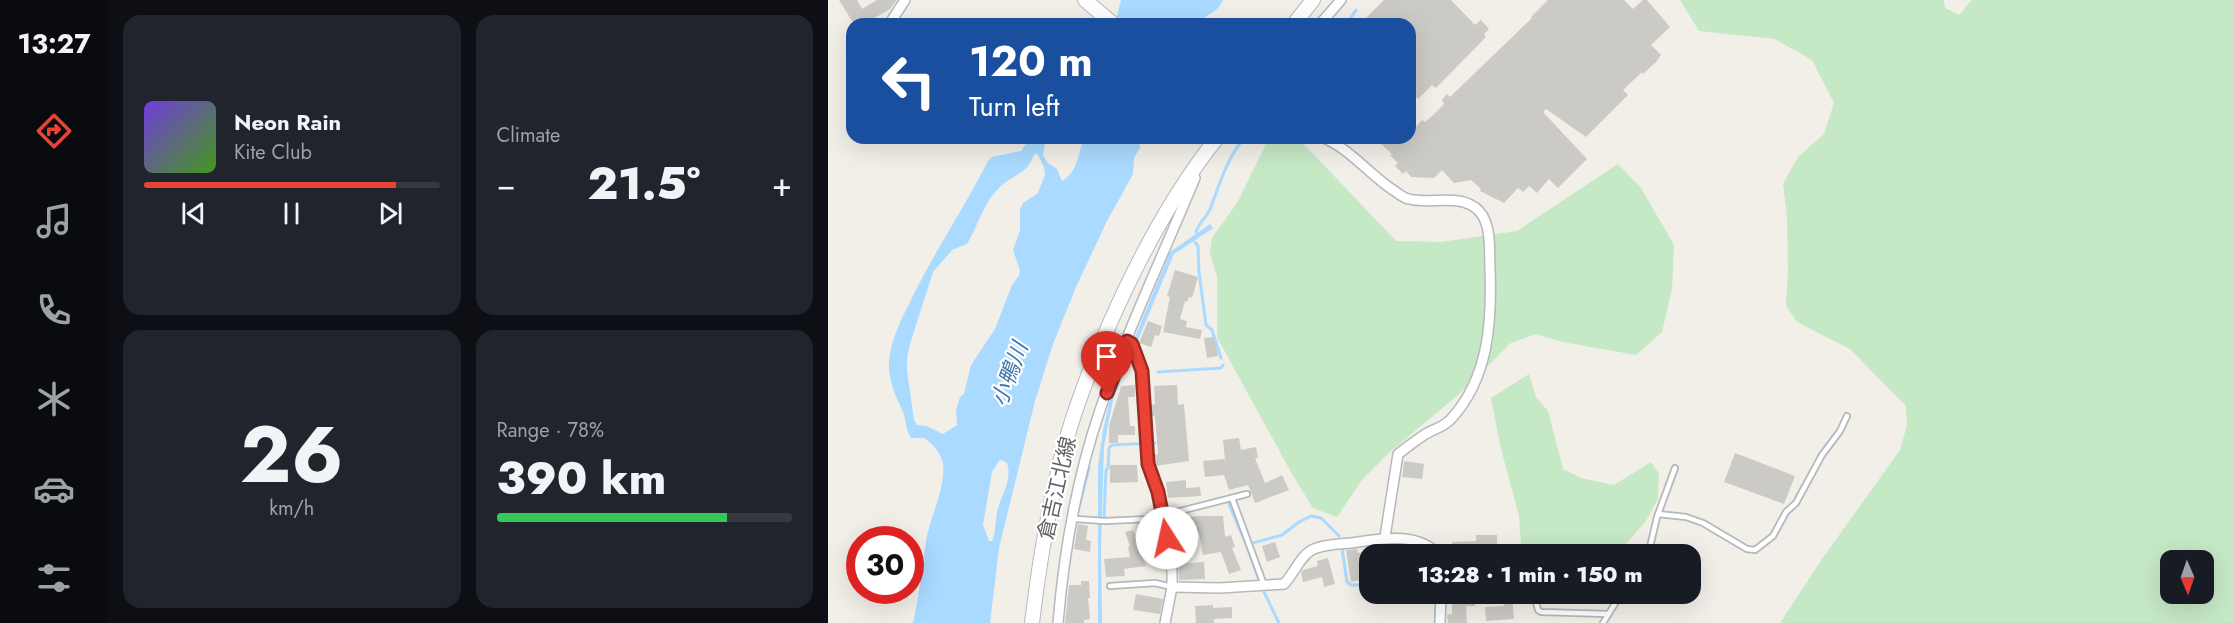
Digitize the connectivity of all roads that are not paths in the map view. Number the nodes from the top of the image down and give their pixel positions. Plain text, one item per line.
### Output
1 (905, 0) edge
2 (1085, 0) edge
3 (1313, 0) edge
4 (1341, 0) edge
5 (893, 18) edge
6 (1106, 18) edge
7 (1299, 18) edge
8 (1325, 18) edge
9 (1212, 144) edge
10 (1338, 144) edge
11 (1192, 171) junction
12 (1127, 341) junction
13 (1847, 416) dead end
14 (1675, 468) dead end
15 (1247, 494) dead end
16 (1232, 498) junction
17 (1658, 514) junction
18 (1163, 515) junction
19 (1076, 519) dead end
20 (1385, 537) junction
21 (1425, 544) edge
22 (1651, 544) edge
23 (1110, 586) dead end
24 (1265, 586) junction
25 (1172, 587) junction
26 (1441, 604) edge
27 (1536, 604) edge
28 (1614, 604) edge
29 (1608, 614) junction
30 (1032, 623) edge
31 (1058, 623) edge
32 (1165, 623) edge
33 (1440, 623) edge
34 (1603, 623) edge

1 - 5 street
2 - 6 main road
3 - 7 main road
4 - 8 street
9 - 11 main road, 倉吉江北線
10 - 20 street
11 - 12 street
11 - 30 main road, 倉吉江北線
12 - 18 street
12 - 31 street
13 - 17 lane
14 - 17 lane
15 - 16 lane
16 - 18 lane
16 - 24 lane
17 - 22 lane
18 - 19 lane
18 - 25 street
20 - 21 street
20 - 24 street
23 - 25 lane
24 - 25 street
25 - 32 street
26 - 33 street
27 - 29 lane
28 - 29 lane
29 - 34 lane

